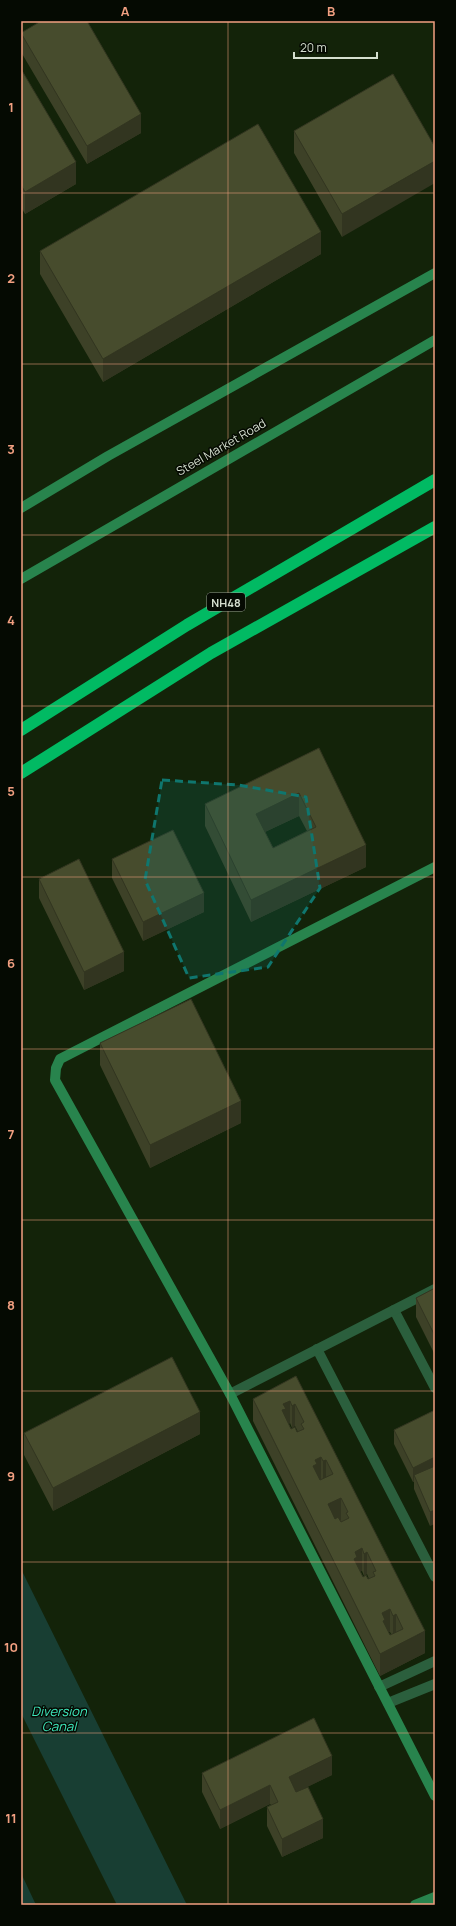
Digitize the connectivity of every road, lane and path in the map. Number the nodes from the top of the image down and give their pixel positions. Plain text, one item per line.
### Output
1 (435, 274) edge
2 (435, 340) edge
3 (435, 480) edge
4 (21, 508) edge
5 (435, 527) edge
6 (21, 579) edge
7 (21, 730) edge
8 (21, 773) edge
9 (435, 867) edge
10 (435, 1289) edge
11 (394, 1310) junction
12 (317, 1349) junction
13 (435, 1388) edge
14 (230, 1394) junction
15 (435, 1577) edge
16 (435, 1661) edge
17 (435, 1684) edge
18 (379, 1687) junction
19 (388, 1704) junction
20 (435, 1796) edge
21 (435, 1897) edge
22 (416, 1905) edge

1 - 4 street
2 - 6 street, Steel Market Road
3 - 7 highway, NH48
5 - 8 highway
9 - 14 street
10 - 11 street
11 - 12 street
11 - 13 street
12 - 14 street
12 - 15 street
14 - 18 street
16 - 18 street
17 - 19 street
18 - 19 street
19 - 20 street
21 - 22 street

